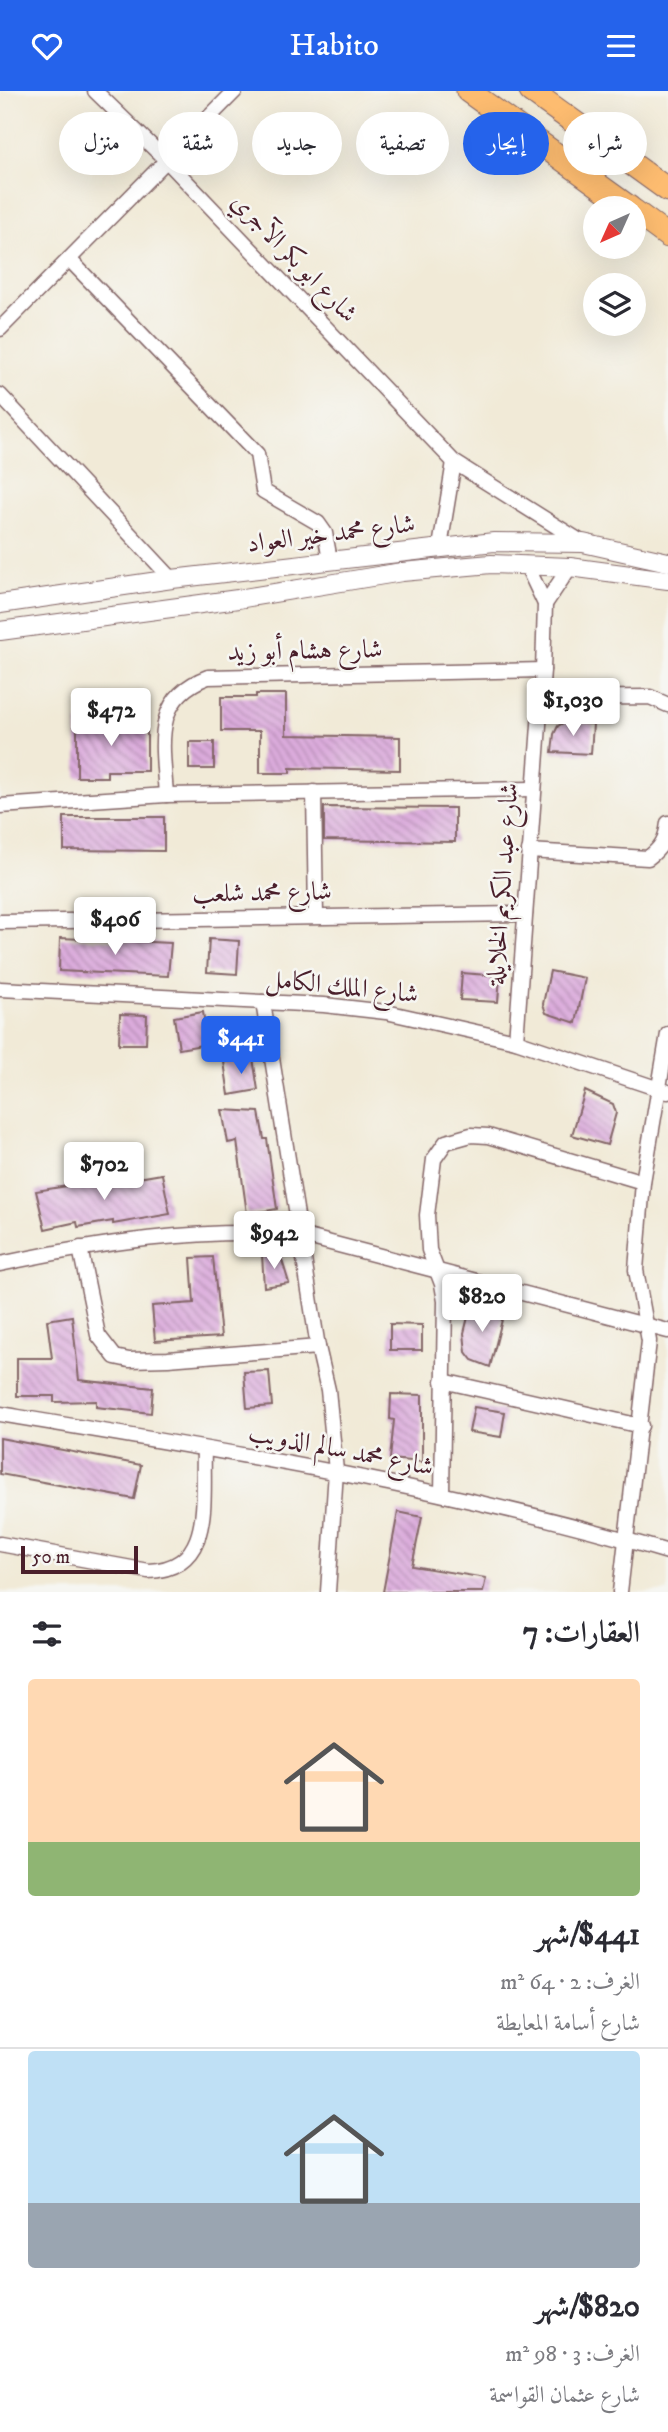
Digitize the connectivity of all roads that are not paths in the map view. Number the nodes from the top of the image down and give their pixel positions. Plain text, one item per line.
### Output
1 (94, 91) edge
2 (235, 91) edge
3 (468, 91) edge
4 (531, 91) edge
5 (213, 112) edge
6 (158, 152) edge
7 (158, 166) edge
8 (180, 175) edge
9 (668, 190) edge
10 (614, 196) edge
11 (646, 220) edge
12 (668, 236) edge
13 (69, 259) junction
14 (0, 329) edge
15 (0, 395) edge
16 (454, 462) junction
17 (583, 543) junction
18 (440, 547) junction
19 (330, 560) junction
20 (668, 562) edge
21 (526, 564) junction
22 (570, 567) junction
23 (172, 579) junction
24 (668, 580) edge
25 (0, 604) edge
26 (545, 604) junction
27 (0, 631) edge
28 (543, 670) junction
29 (540, 698) junction
30 (668, 705) edge
31 (533, 789) junction
32 (314, 792) junction
33 (166, 795) junction
34 (0, 806) edge
35 (668, 823) edge
36 (529, 851) junction
37 (526, 914) junction
38 (316, 916) junction
39 (0, 922) edge
40 (0, 989) edge
41 (263, 1002) junction
42 (668, 1034) edge
43 (516, 1041) junction
44 (663, 1091) edge
45 (643, 1182) junction
46 (300, 1235) junction
47 (80, 1248) junction
48 (0, 1264) edge
49 (436, 1268) junction
50 (646, 1325) junction
51 (668, 1331) edge
52 (318, 1347) junction
53 (443, 1381) junction
54 (0, 1414) edge
55 (641, 1426) junction
56 (204, 1450) junction
57 (336, 1471) junction
58 (442, 1494) junction
59 (628, 1540) junction
60 (0, 1544) edge
61 (668, 1552) edge
62 (328, 1592) edge
63 (620, 1592) edge

1 - 6 street, شارع ابو بكر الآجري
2 - 5 street
3 - 10 highway
4 - 9 highway
7 - 13 street
8 - 16 street, شارع ابو بكر الآجري
11 - 12 highway
13 - 14 street
13 - 19 street
15 - 23 street
16 - 17 street, شارع ابو بكر الآجري
16 - 18 street
17 - 18 street, شارع محمد خير العواد
17 - 20 street, شارع محمد خير العواد
18 - 19 street, شارع محمد خير العواد
19 - 23 street, شارع محمد خير العواد
21 - 22 street, شارع محمد خير العواد
21 - 26 street, شارع عبد الكريم الخلايلة
21 - 27 street, شارع محمد خير العواد
22 - 24 street, شارع محمد خير العواد
22 - 26 street
23 - 25 street, شارع محمد خير العواد
26 - 28 street, شارع عبد الكريم الخلايلة
28 - 29 street, شارع عبد الكريم الخلايلة
28 - 33 street, شارع هشام أبو زيد
29 - 30 street
29 - 31 street, شارع عبد الكريم الخلايلة
31 - 32 street
31 - 36 street, شارع عبد الكريم الخلايلة
32 - 33 street
32 - 38 street
33 - 34 street
35 - 36 street
36 - 37 street, شارع عبد الكريم الخلايلة
37 - 38 street, شارع محمد شلعب
37 - 43 street, شارع عبد الكريم الخلايلة
38 - 39 street, شارع محمد شلعب
40 - 41 street, شارع الملك الكامل
41 - 43 street, شارع الملك الكامل
41 - 46 street
42 - 44 street
43 - 44 street, شارع الملك الكامل
44 - 45 street
45 - 49 street
45 - 50 street
46 - 47 street
46 - 49 street
46 - 52 street
47 - 48 street
47 - 52 street
49 - 50 street
49 - 53 street
50 - 51 street
50 - 55 street
52 - 57 street
53 - 55 street
53 - 58 street
54 - 56 street, شارع محمد سالم الذويب
55 - 59 street
56 - 57 street, شارع محمد سالم الذويب
56 - 60 street
57 - 58 street, شارع محمد سالم الذويب
57 - 62 street
58 - 59 street, شارع محمد سالم الذويب
59 - 61 street, شارع محمد سالم الذويب
59 - 63 street

